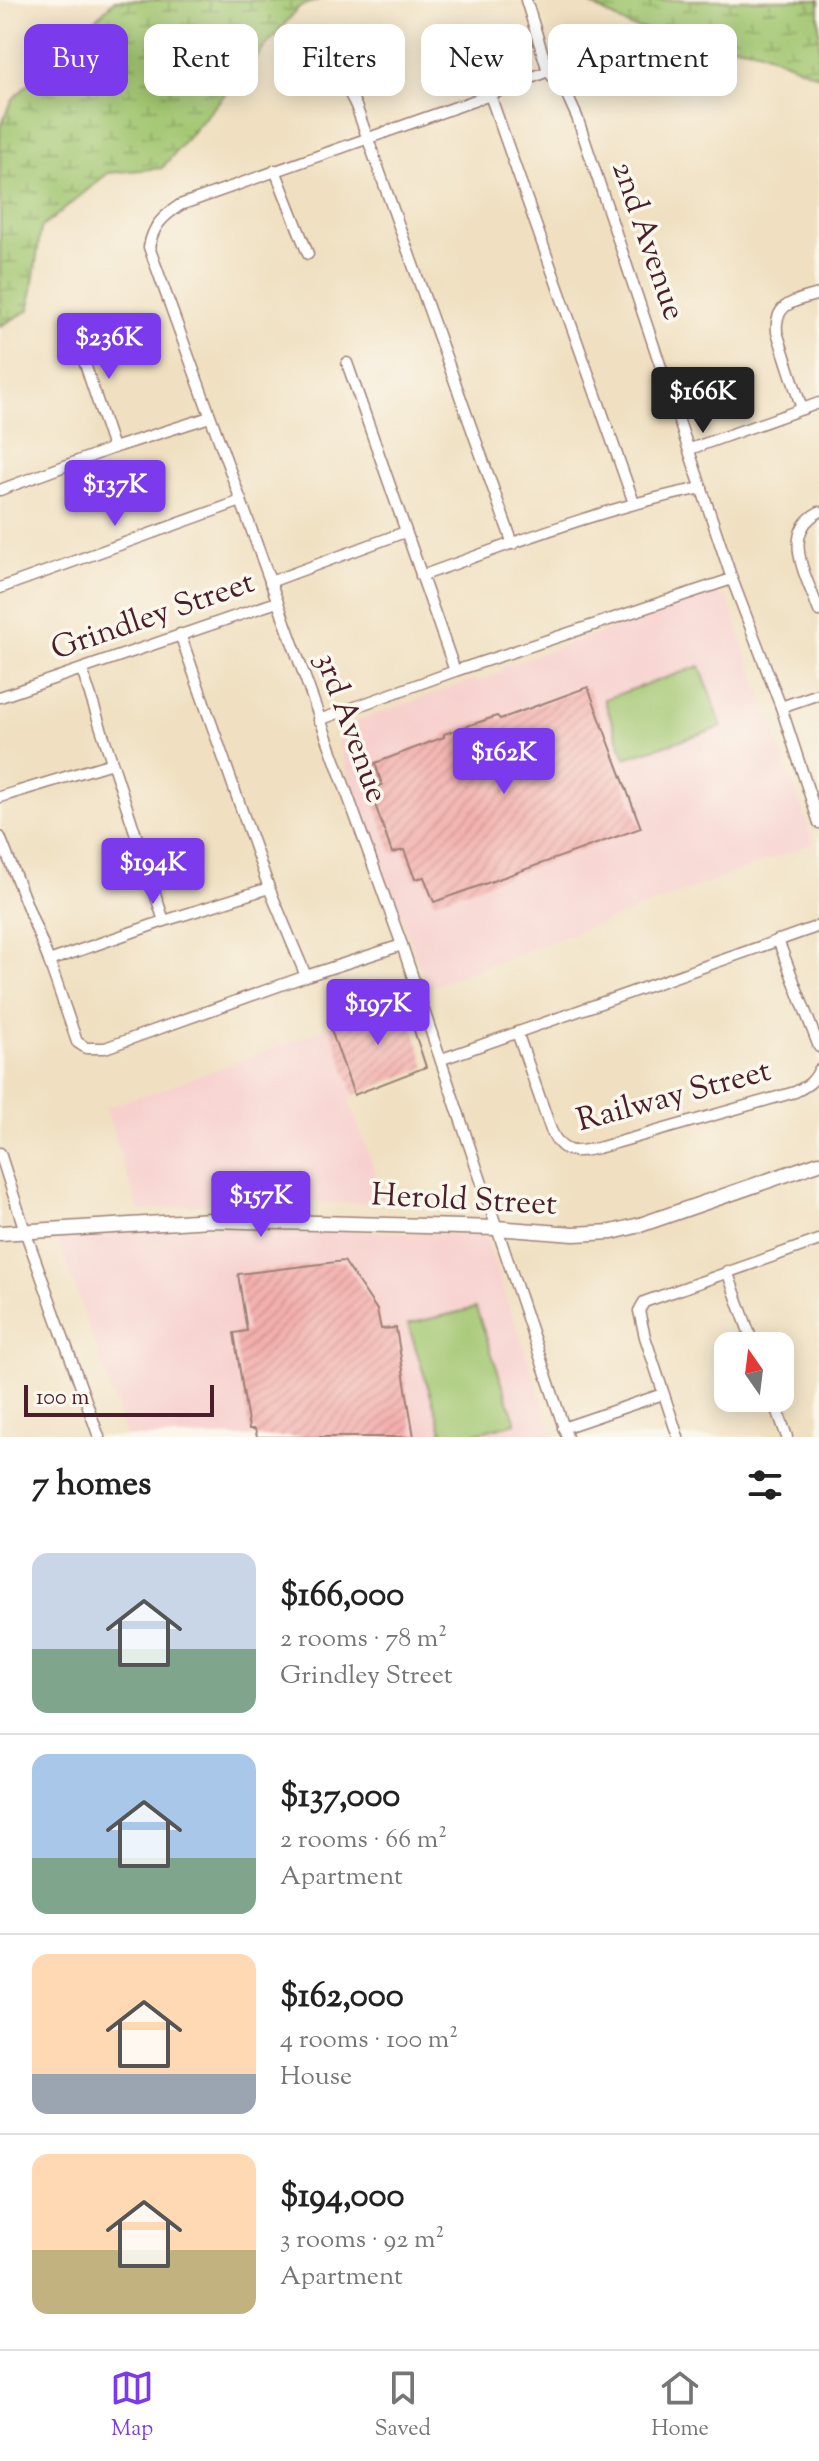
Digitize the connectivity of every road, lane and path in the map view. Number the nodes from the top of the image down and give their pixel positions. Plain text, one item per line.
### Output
1 (526, 0) edge
2 (548, 71) joint
3 (532, 78) edge
4 (352, 96) edge
5 (487, 96) edge
6 (490, 96) edge
7 (567, 96) edge
8 (366, 139) junction
9 (275, 170) junction
10 (308, 254) dead end
11 (819, 294) edge
12 (72, 325) dead end
13 (347, 363) dead end
14 (819, 403) edge
15 (802, 409) junction
16 (210, 417) junction
17 (113, 448) junction
18 (690, 449) junction
19 (702, 488) junction
20 (0, 490) edge
21 (241, 501) junction
22 (634, 503) junction
23 (819, 512) edge
24 (405, 532) junction
25 (513, 544) junction
26 (421, 576) junction
27 (732, 579) junction
28 (270, 582) junction
29 (0, 588) edge
30 (277, 602) junction
31 (819, 611) edge
32 (180, 634) junction
33 (82, 670) junction
34 (455, 671) junction
35 (819, 694) edge
36 (0, 697) edge
37 (781, 707) junction
38 (319, 720) junction
39 (112, 763) junction
40 (0, 797) edge
41 (819, 823) edge
42 (0, 837) edge
43 (269, 888) junction
44 (164, 921) junction
45 (819, 926) edge
46 (778, 940) junction
47 (402, 945) junction
48 (49, 961) junction
49 (306, 976) junction
50 (517, 1032) junction
51 (819, 1047) edge
52 (442, 1059) junction
53 (819, 1070) edge
54 (0, 1153) edge
55 (819, 1163) edge
56 (496, 1228) junction
57 (25, 1231) junction
58 (0, 1233) edge
59 (819, 1241) edge
60 (727, 1271) junction
61 (749, 1332) edge
62 (663, 1394) junction
63 (778, 1412) edge
64 (565, 1433) edge
65 (99, 1437) edge
66 (678, 1437) edge
67 (787, 1437) edge

1 - 2 street, 2nd Avenue
2 - 3 street
4 - 8 street
5 - 8 street
6 - 22 street
7 - 18 street, 2nd Avenue
8 - 9 street
8 - 25 street
9 - 10 street
9 - 16 street, 3rd Avenue
11 - 15 street
12 - 17 street
13 - 24 street
14 - 15 street
15 - 18 street
16 - 17 street
16 - 21 street, 3rd Avenue
17 - 20 street
18 - 19 street, 2nd Avenue
19 - 22 street
19 - 27 street, 2nd Avenue
21 - 28 street, 3rd Avenue
21 - 29 street
22 - 25 street
23 - 31 street
24 - 26 street
24 - 28 street
25 - 26 street
26 - 34 street
27 - 34 street
27 - 37 street, 2nd Avenue
28 - 30 street, 3rd Avenue
30 - 32 street, Grindley Street
30 - 38 street, 3rd Avenue
32 - 33 street, Grindley Street
32 - 43 street
33 - 36 street, Grindley Street
33 - 39 street
34 - 38 street
35 - 37 street
37 - 41 street, 2nd Avenue
38 - 47 street, 3rd Avenue
39 - 40 street
39 - 44 street
42 - 48 street
43 - 44 street
43 - 49 street
44 - 48 street
45 - 46 street
46 - 50 street
46 - 51 street
47 - 49 street
47 - 52 street, 3rd Avenue
48 - 49 street
50 - 52 street
50 - 53 street, Railway Street
52 - 56 street, 3rd Avenue
54 - 57 street
55 - 56 street, Herold Street
56 - 57 street, Herold Street
56 - 64 street, 3rd Avenue
57 - 58 street, Herold Street
57 - 65 street
59 - 60 street
60 - 61 street
60 - 62 street
62 - 64 street
62 - 66 street
63 - 67 street

